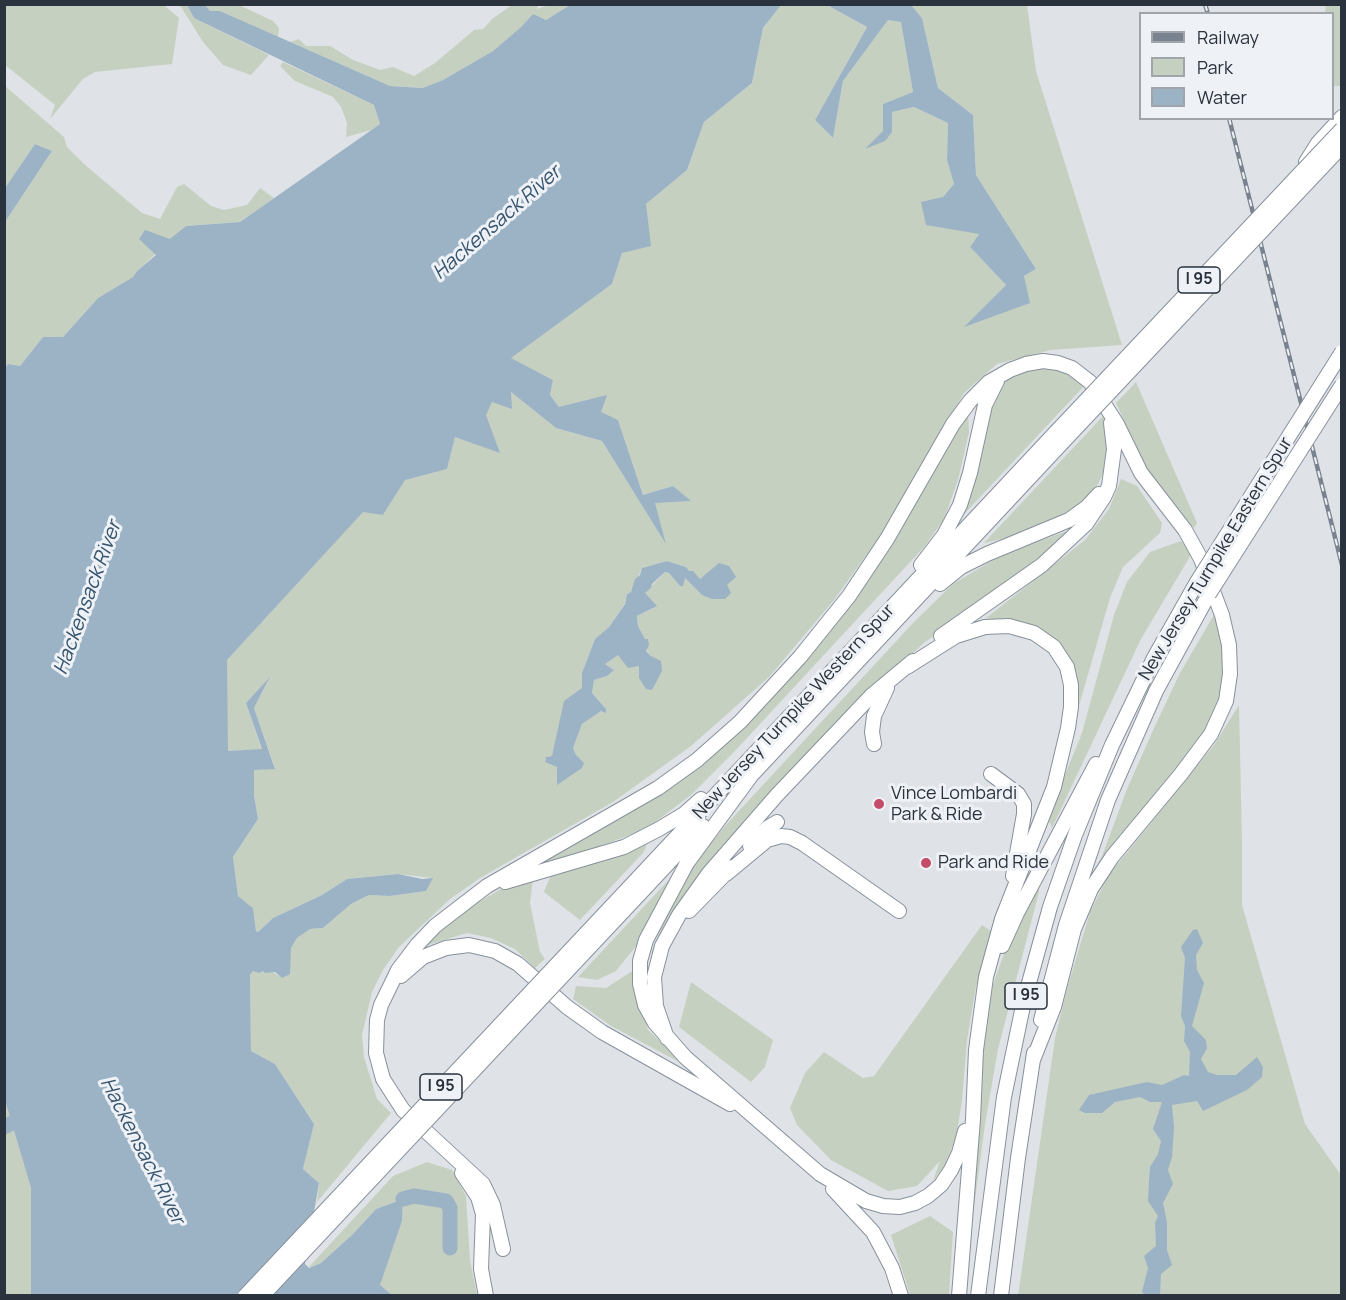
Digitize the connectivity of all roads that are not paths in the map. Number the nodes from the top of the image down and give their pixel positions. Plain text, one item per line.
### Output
1 (1341, 117) edge
2 (1341, 129) edge
3 (1341, 146) edge
4 (1296, 177) junction
5 (1341, 352) edge
6 (1002, 375) junction
7 (1341, 385) edge
8 (1106, 406) junction
9 (1059, 438) junction
10 (1111, 472) junction
11 (879, 622) junction
12 (856, 663) junction
13 (907, 666) junction
14 (894, 679) junction
15 (1128, 710) junction
16 (771, 735) junction
17 (874, 744) dead end
18 (753, 773) junction
19 (991, 774) dead end
20 (777, 822) dead end
21 (726, 874) junction
22 (642, 882) junction
23 (467, 901) junction
24 (899, 911) dead end
25 (1002, 919) junction
26 (672, 927) junction
27 (389, 989) junction
28 (983, 999) junction
29 (667, 1038) junction
30 (1033, 1060) junction
31 (973, 1081) junction
32 (771, 1132) junction
33 (435, 1142) junction
34 (820, 1174) junction
35 (503, 1249) dead end
36 (245, 1296) edge
37 (262, 1296) edge
38 (486, 1296) edge
39 (901, 1296) edge
40 (959, 1296) edge
41 (978, 1296) edge
42 (1001, 1296) edge

1 - 4 highway, bridge
2 - 4 highway, New Jersey Turnpike Western Spur / I 95, bridge
3 - 9 highway, New Jersey Turnpike Western Spur / I 95, bridge
4 - 9 highway, New Jersey Turnpike Western Spur / I 95, bridge
5 - 15 highway, New Jersey Turnpike Eastern Spur / I 95, bridge
6 - 8 highway
6 - 11 highway
6 - 23 highway
7 - 30 highway, New Jersey Turnpike Eastern Spur / I 95, bridge
8 - 10 highway
8 - 30 highway
9 - 11 highway, New Jersey Turnpike Western Spur / I 95
9 - 12 highway, New Jersey Turnpike Western Spur / I 95
10 - 12 highway
10 - 13 highway
11 - 16 highway, New Jersey Turnpike Western Spur / I 95
12 - 18 highway, New Jersey Turnpike Western Spur / I 95
13 - 14 highway
13 - 25 highway
14 - 17 highway
14 - 26 highway
15 - 28 highway
15 - 41 highway, New Jersey Turnpike Eastern Spur / I 95
16 - 22 highway, New Jersey Turnpike Western Spur / I 95
16 - 23 highway
18 - 22 highway, New Jersey Turnpike Western Spur / I 95
18 - 29 highway
19 - 25 highway
20 - 21 highway
21 - 24 highway
21 - 26 highway
22 - 36 highway, New Jersey Turnpike Western Spur / I 95, bridge
22 - 37 highway, New Jersey Turnpike Western Spur / I 95, bridge
23 - 27 highway
25 - 28 highway
26 - 29 highway
27 - 32 highway
27 - 33 highway
28 - 31 highway
29 - 32 highway
30 - 42 highway, New Jersey Turnpike Eastern Spur / I 95
31 - 34 highway
31 - 40 highway
32 - 34 highway
33 - 35 highway
33 - 38 highway
34 - 39 highway

